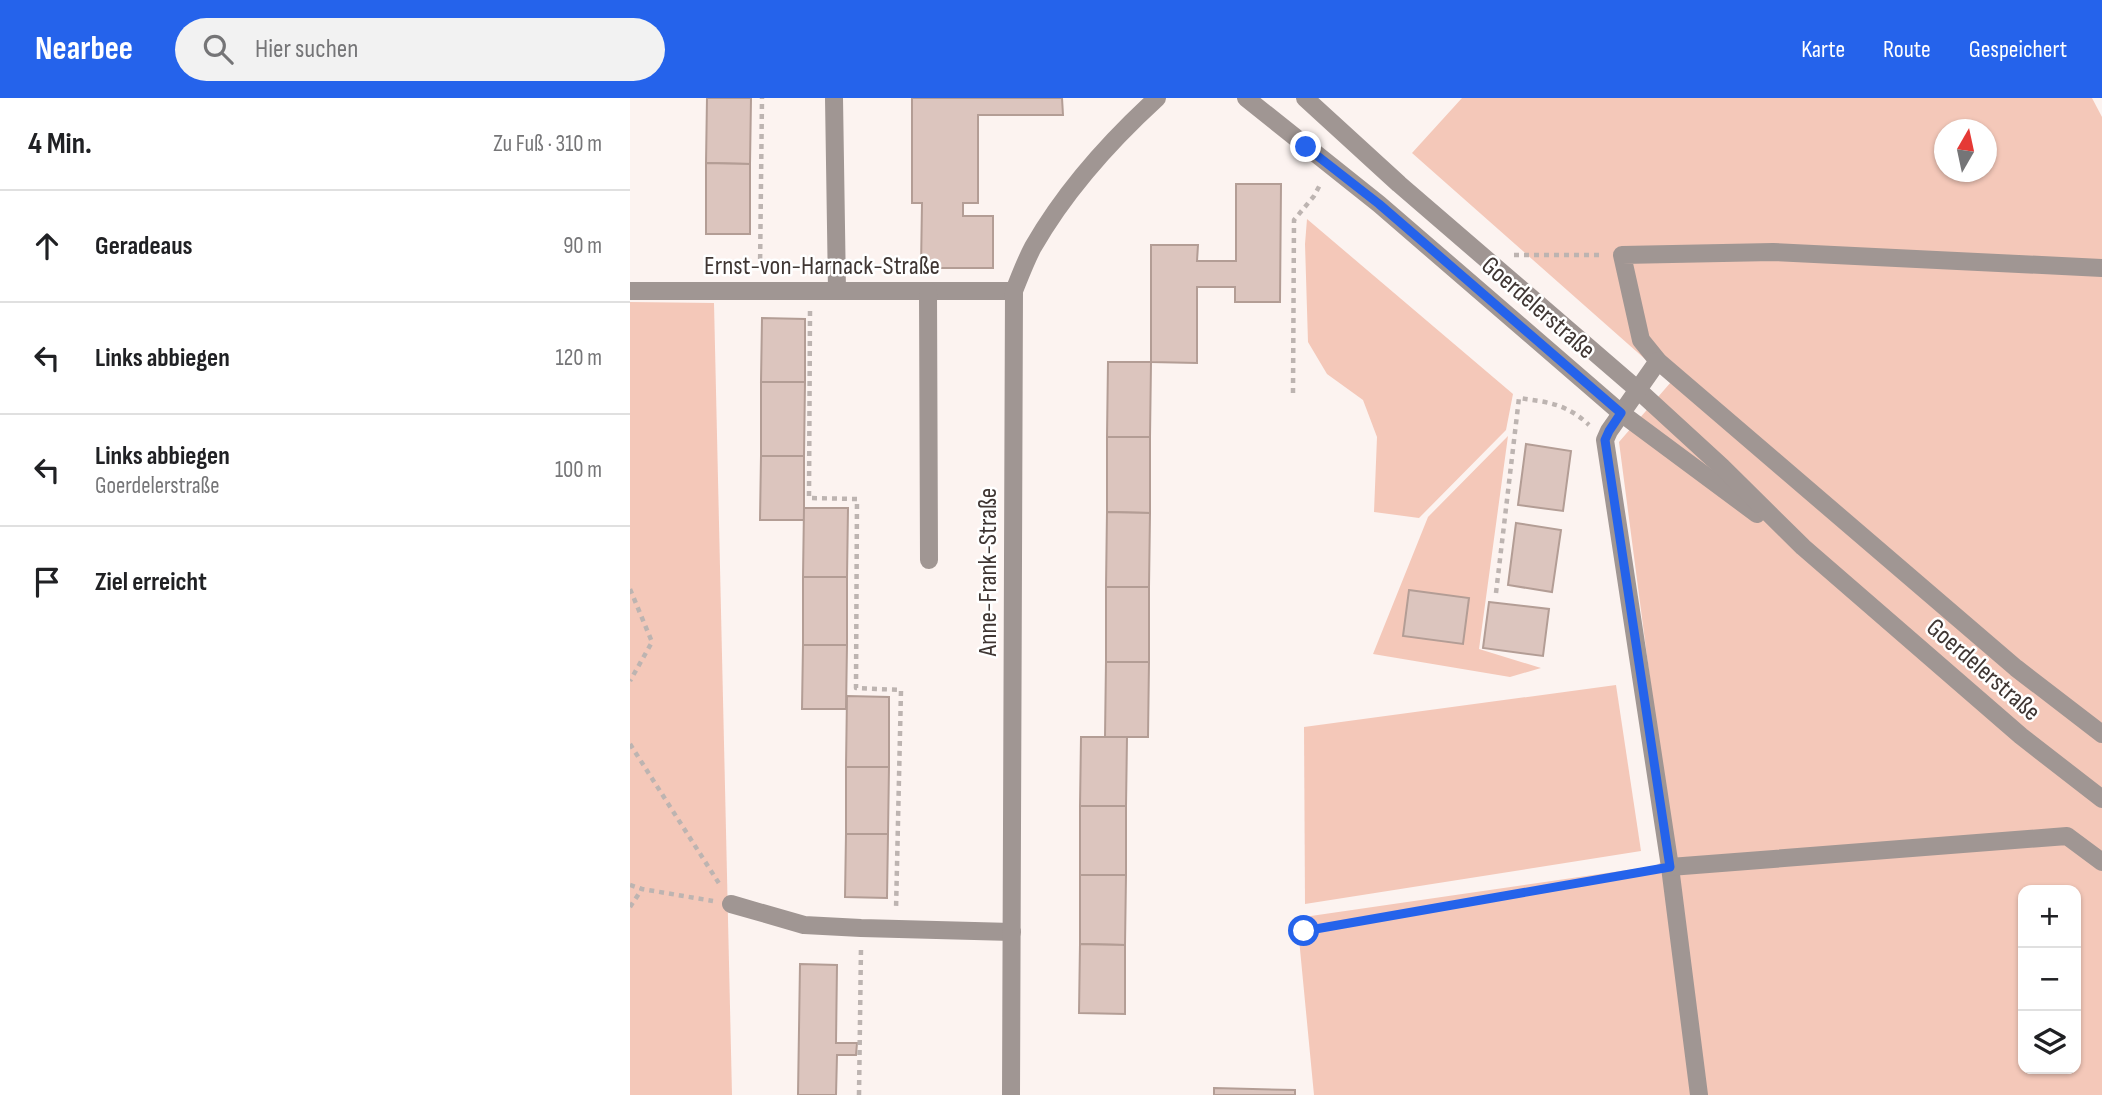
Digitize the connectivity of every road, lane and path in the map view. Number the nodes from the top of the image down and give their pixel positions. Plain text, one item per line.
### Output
1 (762, 98) edge
2 (834, 98) edge
3 (1157, 98) edge
4 (1247, 98) edge
5 (1305, 98) edge
6 (1330, 165) junction
7 (1622, 254) junction
8 (1483, 256) junction
9 (2102, 268) edge
10 (630, 291) edge
11 (759, 291) junction
12 (810, 291) junction
13 (837, 291) junction
14 (928, 291) junction
15 (1014, 291) junction
16 (1658, 361) junction
17 (1638, 390) junction
18 (1293, 393) dead end
19 (1621, 413) junction
20 (1605, 440) junction
21 (1803, 547) junction
22 (929, 560) dead end
23 (630, 589) edge
24 (1496, 593) dead end
25 (630, 681) edge
26 (2102, 734) edge
27 (630, 744) edge
28 (2102, 799) edge
29 (2102, 862) edge
30 (1670, 867) junction
31 (630, 885) edge
32 (642, 889) junction
33 (731, 904) junction
34 (630, 907) edge
35 (861, 928) junction
36 (896, 928) junction
37 (1304, 931) dead end
38 (1012, 932) junction
39 (859, 1095) edge
40 (1011, 1095) edge
41 (1699, 1095) edge

1 - 11 path
2 - 13 street
3 - 15 street, Anne-Frank-Straße
4 - 6 street, Goerdelerstraße
5 - 8 street, Goerdelerstraße
6 - 18 path
6 - 19 street, Goerdelerstraße
7 - 8 path
7 - 9 street
7 - 16 street
8 - 17 street, Goerdelerstraße
10 - 11 street, Ernst-von-Harnack-Straße
11 - 12 street, Ernst-von-Harnack-Straße
12 - 13 street, Ernst-von-Harnack-Straße
12 - 36 path
13 - 14 street, Ernst-von-Harnack-Straße
14 - 15 street, Ernst-von-Harnack-Straße
14 - 22 street
15 - 38 street, Anne-Frank-Straße
16 - 17 street
16 - 26 street
17 - 19 street
17 - 21 street, Goerdelerstraße
19 - 20 street
19 - 21 street, Goerdelerstraße
20 - 24 path
20 - 30 street
21 - 28 street, Goerdelerstraße
23 - 25 path
27 - 33 path
29 - 30 street
30 - 37 path
30 - 41 street
31 - 32 path
32 - 33 path
32 - 34 path
33 - 35 street
35 - 36 street
35 - 39 path
36 - 38 street
38 - 40 street, Anne-Frank-Straße

